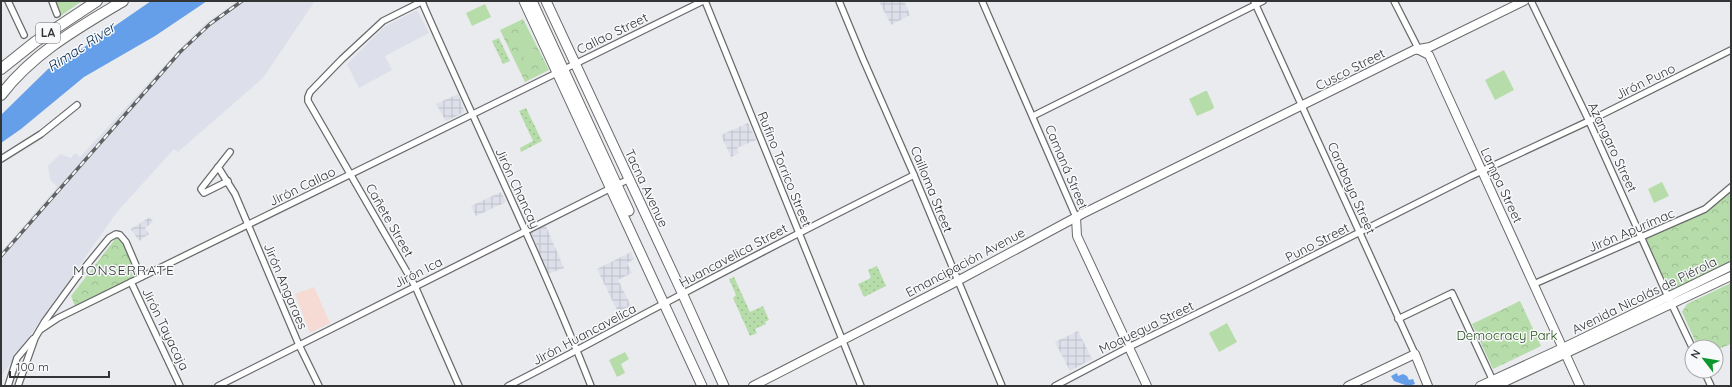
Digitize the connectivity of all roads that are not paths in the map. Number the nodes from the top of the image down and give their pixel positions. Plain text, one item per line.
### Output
1 (8, 1) edge
2 (52, 1) edge
3 (97, 1) edge
4 (123, 1) edge
5 (422, 1) edge
6 (524, 1) edge
7 (532, 1) edge
8 (546, 1) edge
9 (704, 1) edge
10 (839, 1) edge
11 (982, 1) edge
12 (1263, 1) edge
13 (1394, 1) edge
14 (1524, 1) edge
15 (1531, 1) edge
16 (1255, 3) edge
17 (56, 14) dead end
18 (24, 36) dead end
19 (1419, 50) junction
20 (1731, 50) edge
21 (575, 63) junction
22 (1, 69) edge
23 (560, 70) junction
24 (1, 95) edge
25 (76, 106) dead end
26 (1302, 107) junction
27 (472, 114) junction
28 (1033, 116) junction
29 (1589, 121) junction
30 (230, 152) dead end
31 (1, 159) edge
32 (1189, 162) joint
33 (218, 167) junction
34 (1482, 171) junction
35 (351, 174) junction
36 (914, 175) junction
37 (629, 178) junction
38 (228, 181) junction
39 (614, 186) junction
40 (1731, 186) edge
41 (1076, 217) junction
42 (248, 225) junction
43 (526, 230) junction
44 (799, 233) junction
45 (1359, 233) junction
46 (1641, 236) junction
47 (1731, 266) edge
48 (1731, 276) edge
49 (141, 277) junction
50 (958, 280) junction
51 (131, 282) junction
52 (1534, 284) junction
53 (415, 286) junction
54 (1247, 289) joint
55 (684, 293) junction
56 (1670, 300) junction
57 (667, 302) junction
58 (1398, 319) junction
59 (40, 330) junction
60 (35, 338) junction
61 (1688, 339) edge
62 (842, 340) junction
63 (300, 345) junction
64 (1129, 347) junction
65 (1564, 351) junction
66 (577, 352) junction
67 (1415, 354) junction
68 (1495, 384) edge
69 (8, 386) edge
70 (18, 386) edge
71 (180, 386) edge
72 (218, 386) edge
73 (319, 386) edge
74 (459, 386) edge
75 (508, 386) edge
76 (591, 386) edge
77 (702, 386) edge
78 (708, 386) edge
79 (724, 386) edge
80 (754, 386) edge
81 (862, 386) edge
82 (1002, 386) edge
83 (1055, 386) edge
84 (1147, 386) edge
85 (1348, 386) edge
86 (1428, 386) edge
87 (1480, 386) edge
88 (1580, 386) edge

1 - 18 street
2 - 17 street
3 - 22 highway, LA
4 - 24 highway, LA
5 - 27 street, Jirón Chancay
5 - 35 street, Cañete Street
6 - 23 main road
7 - 23 main road
8 - 21 main road, Tacna Avenue
9 - 21 street, Callao Street
9 - 44 street, Rufino Torrico Street
10 - 36 street, Cailloma Street
11 - 28 street, Camaná Street
12 - 16 street
13 - 19 street, Lampa Street
14 - 19 street, Cusco Street
15 - 29 street, Azangaro Street
16 - 26 street, Carabaya Street
16 - 28 street
19 - 26 street, Cusco Street
19 - 34 street, Lampa Street
20 - 29 street, Jirón Puno
21 - 23 street, Jirón Callao
21 - 37 main road, Tacna Avenue
23 - 27 street, Jirón Callao
23 - 39 main road
25 - 31 street
26 - 32 street, Cusco Street
26 - 45 street, Carabaya Street
27 - 35 street, Jirón Callao
27 - 43 street, Jirón Chancay
28 - 41 street, Camaná Street
29 - 34 street, Jirón Puno
29 - 46 street, Azangaro Street
30 - 33 street
32 - 41 street, Emancipación Avenue
33 - 38 street, Jirón Angaraes
33 - 38 street
34 - 45 street, Puno Street
34 - 52 street, Lampa Street
35 - 42 street, Jirón Callao
35 - 53 street, Cañete Street
36 - 44 street, Huancavelica Street
36 - 50 street, Cailloma Street
37 - 39 street, Jirón Ica
37 - 55 main road, Tacna Avenue
38 - 42 street, Jirón Angaraes
39 - 43 street, Jirón Ica
39 - 57 main road
40 - 46 street, Jirón Apurímac
41 - 50 street, Emancipación Avenue
41 - 64 street, Camaná Street
42 - 49 street, Jirón Callao
42 - 63 street, Jirón Angaraes
43 - 53 street, Jirón Ica
43 - 66 street, Jirón Chancay
44 - 55 street, Huancavelica Street
44 - 62 street, Rufino Torrico Street
45 - 54 street, Puno Street
45 - 58 street, Carabaya Street
46 - 52 street, Jirón Apurímac
46 - 56 street, Azangaro Street
47 - 56 street, Avenida Nicolás de Piérola
48 - 56 street, Avenida Nicolás de Piérola
49 - 51 street, Jirón Callao
49 - 59 street, Jirón Tayacaja
50 - 62 street, Emancipación Avenue
50 - 82 street, Cailloma Street
51 - 59 street, Jirón Callao
51 - 71 street, Jirón Tayacaja
52 - 65 street, Lampa Street
53 - 63 street, Jirón Ica
53 - 74 street, Cañete Street
54 - 64 street, Moquegua Street
55 - 57 street, Huancavelica Street
55 - 79 main road, Tacna Avenue
56 - 61 street, Azangaro Street
56 - 65 street, Avenida Nicolás de Piérola
57 - 66 street, Jirón Huancavelica
57 - 77 main road
57 - 78 main road
58 - 67 street, Carabaya Street
58 - 68 street
59 - 60 street
60 - 69 street
60 - 70 street
62 - 80 street, Emancipación Avenue
62 - 81 street, Rufino Torrico Street
63 - 72 street, Jirón Ica
63 - 73 street, Jirón Angaraes
64 - 83 street, Moquegua Street
64 - 84 street, Camaná Street
65 - 68 street, Avenida Nicolás de Piérola
65 - 88 street, Lampa Street
66 - 75 street, Jirón Huancavelica
66 - 76 street, Jirón Chancay
67 - 85 street
67 - 86 street, Carabaya Street
68 - 87 street, Avenida Nicolás de Piérola

